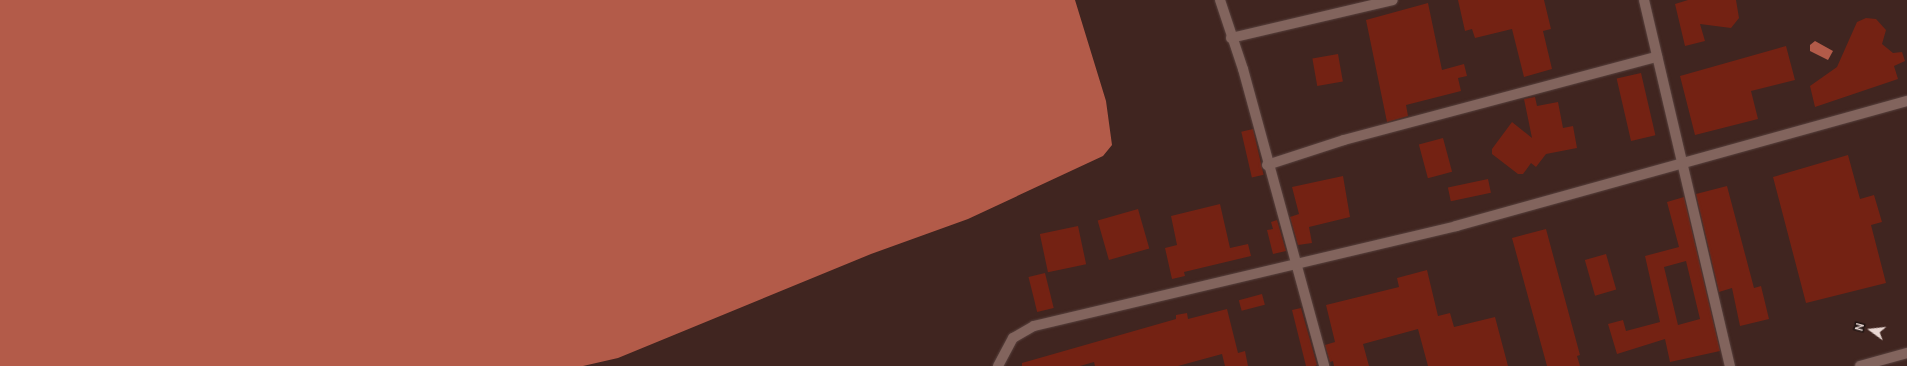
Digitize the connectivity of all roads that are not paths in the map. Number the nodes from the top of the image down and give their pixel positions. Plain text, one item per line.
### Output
1 (1220, 0) edge
2 (1393, 0) edge
3 (1644, 0) edge
4 (1231, 38) junction
5 (1658, 57) junction
6 (1907, 101) edge
7 (1680, 161) junction
8 (1267, 165) junction
9 (1297, 264) junction
10 (1907, 353) edge
11 (998, 366) edge
12 (1324, 366) edge
13 (1730, 366) edge
14 (1860, 366) edge

1 - 4 street
2 - 4 street
3 - 5 street
4 - 8 street
5 - 7 street
5 - 8 street
6 - 7 street
7 - 9 street
7 - 13 street
8 - 9 street
9 - 11 street
9 - 12 street
10 - 14 street

